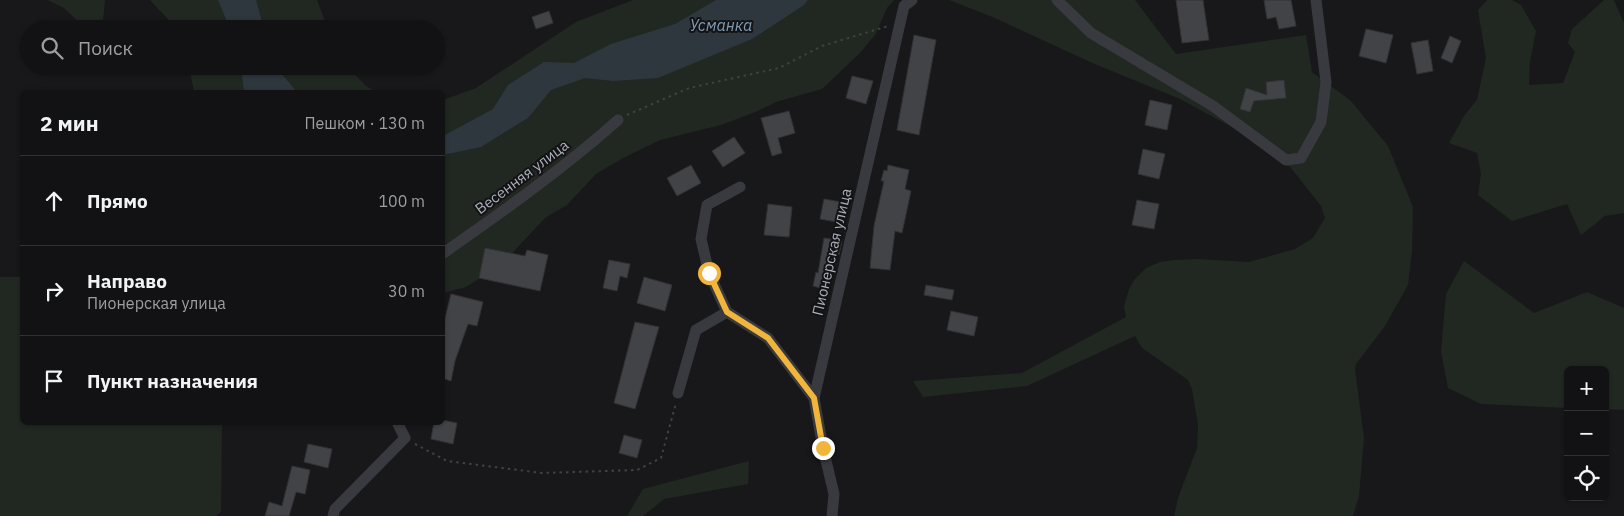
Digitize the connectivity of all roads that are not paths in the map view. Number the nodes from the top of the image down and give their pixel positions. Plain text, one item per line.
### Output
1 (1057, 0) edge
2 (1316, 0) edge
3 (908, 3) edge
4 (618, 120) road end
5 (740, 187) dead end
6 (445, 252) edge
7 (727, 312) junction
8 (678, 393) road end
9 (814, 398) junction
10 (398, 425) edge
11 (333, 516) edge
12 (832, 516) edge

1 - 2 street
3 - 9 street, Пионерская улица
4 - 6 street, Весенняя улица
5 - 7 street
7 - 8 street
7 - 9 street
9 - 12 street, Пионерская улица
10 - 11 street

